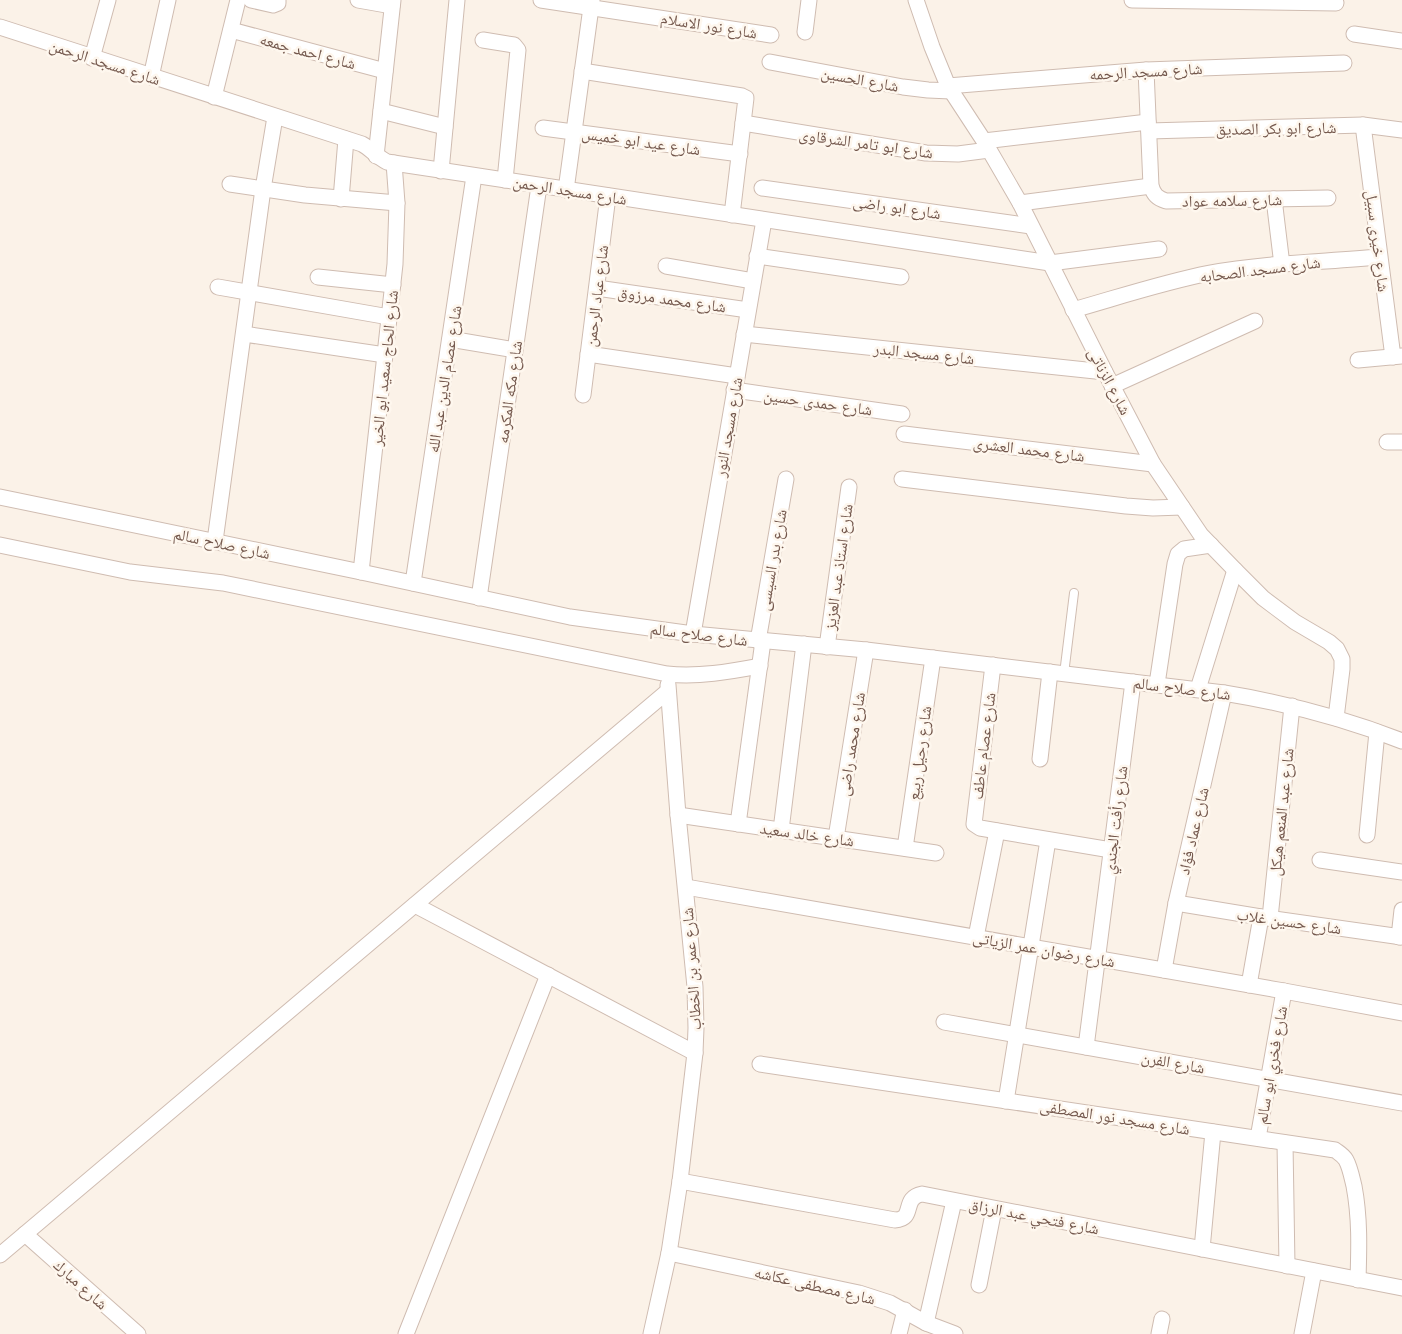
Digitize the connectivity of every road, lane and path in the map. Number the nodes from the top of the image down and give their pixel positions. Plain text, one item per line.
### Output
1 (108, 0) edge
2 (168, 0) edge
3 (238, 0) edge
4 (251, 0) edge
5 (278, 0) edge
6 (358, 0) edge
7 (457, 0) edge
8 (541, 0) edge
9 (809, 0) edge
10 (910, 0) edge
11 (916, 0) edge
12 (1132, 0) edge
13 (1147, 0) edge
14 (393, 3) edge
15 (1336, 3) dead end
16 (592, 4) edge
17 (0, 27) edge
18 (231, 30) junction
19 (805, 32) dead end
20 (1354, 34) dead end
21 (771, 35) dead end
22 (483, 40) dead end
23 (1402, 41) edge
24 (93, 58) junction
25 (770, 62) dead end
26 (1344, 63) dead end
27 (1146, 70) junction
28 (385, 71) junction
29 (582, 71) junction
30 (151, 77) junction
31 (950, 88) junction
32 (214, 97) junction
33 (381, 111) junction
34 (275, 117) junction
35 (743, 123) junction
36 (1363, 125) junction
37 (1148, 126) junction
38 (445, 127) junction
39 (543, 128) dead end
40 (1402, 130) edge
41 (574, 132) junction
42 (346, 139) junction
43 (986, 146) junction
44 (740, 154) junction
45 (376, 156) junction
46 (394, 163) junction
47 (441, 171) junction
48 (474, 176) junction
49 (505, 180) junction
50 (230, 184) dead end
51 (539, 186) junction
52 (1151, 186) junction
53 (762, 188) dead end
54 (263, 189) junction
55 (566, 190) junction
56 (608, 196) junction
57 (1328, 198) dead end
58 (341, 199) junction
59 (1274, 199) junction
60 (397, 203) junction
61 (1020, 203) junction
62 (732, 215) junction
63 (764, 220) junction
64 (1031, 226) junction
65 (1160, 249) dead end
66 (757, 256) junction
67 (1379, 257) junction
68 (1050, 263) junction
69 (1282, 265) junction
70 (666, 266) dead end
71 (318, 277) dead end
72 (901, 277) dead end
73 (753, 281) junction
74 (393, 285) junction
75 (218, 287) dead end
76 (597, 288) junction
77 (249, 292) junction
78 (748, 310) junction
79 (1073, 310) junction
80 (389, 317) junction
81 (1255, 321) dead end
82 (244, 333) junction
83 (744, 334) junction
84 (450, 339) junction
85 (515, 350) junction
86 (588, 354) junction
87 (385, 355) junction
88 (1397, 356) edge
89 (1358, 360) dead end
90 (1105, 372) junction
91 (736, 383) junction
92 (1112, 386) junction
93 (583, 395) dead end
94 (902, 414) dead end
95 (904, 434) dead end
96 (1153, 464) junction
97 (786, 479) dead end
98 (902, 479) dead end
99 (849, 487) dead end
100 (0, 497) edge
101 (1182, 507) junction
102 (215, 542) junction
103 (0, 545) edge
104 (1211, 545) junction
105 (1235, 570) junction
106 (361, 572) junction
107 (413, 583) junction
108 (1074, 593) dead end
109 (479, 598) junction
110 (693, 634) junction
111 (760, 641) junction
112 (804, 644) junction
113 (827, 647) junction
114 (866, 650) junction
115 (933, 658) junction
116 (993, 665) junction
117 (759, 666) junction
118 (1057, 673) junction
119 (667, 674) junction
120 (1133, 682) junction
121 (1157, 684) junction
122 (1198, 689) junction
123 (668, 691) junction
124 (1224, 693) junction
125 (1292, 706) junction
126 (1336, 718) junction
127 (1377, 732) junction
128 (1402, 741) edge
129 (1040, 759) dead end
130 (678, 815) junction
131 (738, 824) junction
132 (781, 830) junction
133 (998, 831) junction
134 (1367, 835) dead end
135 (836, 838) junction
136 (1048, 840) junction
137 (905, 848) junction
138 (1111, 850) junction
139 (936, 853) dead end
140 (1320, 860) dead end
141 (1402, 872) edge
142 (686, 887) junction
143 (1176, 903) junction
144 (415, 904) junction
145 (1402, 910) edge
146 (1265, 918) junction
147 (976, 937) junction
148 (1401, 937) edge
149 (1031, 947) junction
150 (1097, 958) junction
151 (1164, 970) junction
152 (548, 975) junction
153 (1249, 985) junction
154 (1284, 991) junction
155 (1402, 1013) edge
156 (944, 1022) dead end
157 (1017, 1035) junction
158 (1086, 1047) junction
159 (695, 1053) junction
160 (760, 1064) dead end
161 (1269, 1079) junction
162 (1006, 1101) junction
163 (1402, 1103) edge
164 (1213, 1132) junction
165 (1258, 1138) junction
166 (1285, 1143) junction
167 (680, 1181) junction
168 (954, 1201) junction
169 (994, 1209) junction
170 (25, 1234) junction
171 (1202, 1249) junction
172 (669, 1253) junction
173 (0, 1256) edge
174 (1287, 1266) junction
175 (1314, 1271) junction
176 (1358, 1280) junction
177 (979, 1285) dead end
178 (1402, 1288) edge
179 (905, 1311) junction
180 (926, 1323) junction
181 (138, 1334) edge
182 (406, 1334) edge
183 (652, 1334) edge
184 (899, 1334) edge
185 (955, 1334) edge
186 (1302, 1334) edge

1 - 24 street
2 - 30 street
3 - 18 street
4 - 5 street
6 - 14 street
7 - 38 street
8 - 16 street, شارع نور الاسلام
9 - 19 street
10 - 11 street
11 - 31 street, شارع الزناتى
12 - 13 street
13 - 15 street
14 - 28 street
16 - 21 street, شارع نور الاسلام
16 - 29 street
17 - 24 street, شارع مسجد الرحمن
18 - 28 street, شارع احمد جمعه
18 - 32 street
20 - 23 street
22 - 49 street
24 - 30 street, شارع مسجد الرحمن
25 - 31 street, شارع الحسين
26 - 27 street, شارع مسجد الرحمه
27 - 31 street, شارع مسجد الرحمه
27 - 37 street
28 - 33 street
29 - 35 street
29 - 41 street
30 - 32 street, شارع مسجد الرحمن
31 - 43 street, شارع الزناتى
32 - 34 street, شارع مسجد الرحمن
33 - 38 street
33 - 45 street
34 - 42 street, شارع مسجد الرحمن
34 - 54 street
35 - 43 street, شارع ابو تامر الشرقاوى
35 - 44 street
36 - 37 street, شارع ابو بكر الصديق
36 - 40 street, شارع ابو بكر الصديق
36 - 67 street, شارع خيرى سبيل
37 - 43 street, شارع ابو بكر الصديق
37 - 52 street
38 - 47 street
39 - 41 street, شارع عيد ابو خميس
41 - 44 street, شارع عيد ابو خميس
41 - 55 street
42 - 45 street, شارع مسجد الرحمن
42 - 58 street
43 - 61 street, شارع الزناتى
44 - 62 street
45 - 46 street, شارع مسجد الرحمن
46 - 47 street, شارع مسجد الرحمن
46 - 60 street, شارع الحاج سعيد ابو الخير
47 - 48 street, شارع مسجد الرحمن
48 - 49 street, شارع مسجد الرحمن
48 - 84 street, شارع عصام الدين عبد الله
49 - 51 street, شارع مسجد الرحمن
50 - 54 street
51 - 55 street, شارع مسجد الرحمن
51 - 85 street, شارع مكه المكرمه
52 - 59 street, شارع سلامه عواد
52 - 61 street
53 - 64 street, شارع ابو راضى
54 - 58 street
54 - 77 street
55 - 56 street, شارع مسجد الرحمن
56 - 62 street, شارع مسجد الرحمن
56 - 76 street, شارع عباد الرحمن
57 - 59 street, شارع سلامه عواد
58 - 60 street
59 - 69 street
60 - 74 street, شارع الحاج سعيد ابو الخير
61 - 64 street, شارع الزناتى
62 - 63 street, شارع مسجد الرحمن
63 - 66 street, شارع مسجد النور
63 - 68 street, شارع مسجد الرحمن
64 - 68 street, شارع الزناتى
65 - 68 street, شارع مسجد الرحمن
66 - 72 street
66 - 73 street, شارع مسجد النور
67 - 69 street, شارع مسجد الصحابه
67 - 88 street, شارع خيرى سبيل
68 - 79 street, شارع الزناتى
69 - 79 street, شارع مسجد الصحابه
70 - 73 street
71 - 74 street
73 - 78 street, شارع مسجد النور
74 - 80 street, شارع الحاج سعيد ابو الخير
75 - 77 street
76 - 78 street, شارع محمد مرزوق
76 - 86 street, شارع عباد الرحمن
77 - 80 street
77 - 82 street
78 - 83 street, شارع مسجد النور
79 - 90 street, شارع الزناتى
80 - 87 street, شارع الحاج سعيد ابو الخير
81 - 92 street
82 - 87 street
82 - 102 street
83 - 90 street, شارع مسجد البدر
83 - 91 street, شارع مسجد النور
84 - 85 street
84 - 107 street, شارع عصام الدين عبد الله
85 - 109 street, شارع مكه المكرمه
86 - 91 street, شارع حمدى حسين
86 - 93 street, شارع عباد الرحمن
87 - 106 street, شارع الحاج سعيد ابو الخير
88 - 89 street
90 - 92 street, شارع الزناتى
91 - 94 street, شارع حمدى حسين
91 - 110 street, شارع مسجد النور
92 - 96 street, شارع الزناتى
95 - 96 street, شارع محمد العشرى
96 - 101 street, شارع الزناتى
97 - 111 street, شارع بدر السيسى
98 - 101 street
99 - 113 street, شارع استاذ عبد العزيز
100 - 102 street, شارع صلاح سالم
101 - 104 street, شارع الزناتى
102 - 106 street, شارع صلاح سالم
103 - 119 street
104 - 105 street, شارع الزناتى
104 - 121 street
105 - 122 street
105 - 126 street, شارع الزناتى
106 - 107 street, شارع صلاح سالم
107 - 109 street, شارع صلاح سالم
108 - 118 lane
109 - 110 street, شارع صلاح سالم
110 - 111 street, شارع صلاح سالم
111 - 112 street, شارع صلاح سالم
111 - 117 street, شارع بدر السيسى
112 - 113 street, شارع صلاح سالم
112 - 132 street
113 - 114 street, شارع صلاح سالم
114 - 115 street, شارع صلاح سالم
114 - 135 street, شارع محمد راضى
115 - 116 street, شارع صلاح سالم
115 - 137 street, شارع رحيل ربيع
116 - 118 street, شارع صلاح سالم
116 - 133 street, شارع عصام عاطف
117 - 119 street
117 - 131 street, شارع بدر السيسى
118 - 120 street, شارع صلاح سالم
118 - 129 street
119 - 123 street, شارع عمر بن الخطاب
120 - 121 street, شارع صلاح سالم
120 - 138 street, شارع رأفت الجندي
121 - 122 street, شارع صلاح سالم
122 - 124 street, شارع صلاح سالم
123 - 130 street, شارع عمر بن الخطاب
123 - 144 street
124 - 125 street, شارع صلاح سالم
124 - 143 street, شارع عماد فؤاد
125 - 126 street, شارع صلاح سالم
125 - 146 street, شارع عبد المنعم هيكل
126 - 127 street, شارع صلاح سالم
127 - 128 street, شارع صلاح سالم
127 - 134 street
130 - 131 street, شارع خالد سعيد
130 - 142 street, شارع عمر بن الخطاب
131 - 132 street, شارع خالد سعيد
132 - 135 street, شارع خالد سعيد
133 - 136 street
133 - 147 street
135 - 137 street, شارع خالد سعيد
136 - 138 street
136 - 149 street
137 - 139 street, شارع خالد سعيد
138 - 150 street, شارع رأفت الجندي
140 - 141 street
142 - 147 street, شارع رضوان عمر الزياتى
142 - 159 street, شارع عمر بن الخطاب
143 - 146 street, شارع حسين غلاب
143 - 151 street, شارع عماد فؤاد
144 - 152 street
144 - 170 street
145 - 148 street
146 - 148 street, شارع حسين غلاب
146 - 153 street, شارع عبد المنعم هيكل
147 - 149 street, شارع رضوان عمر الزياتى
149 - 150 street, شارع رضوان عمر الزياتى
149 - 157 street
150 - 151 street, شارع رضوان عمر الزياتى
150 - 158 street, شارع رأفت الجندي
151 - 153 street, شارع رضوان عمر الزياتى
152 - 159 street
152 - 182 street
153 - 154 street, شارع رضوان عمر الزياتى
154 - 155 street, شارع رضوان عمر الزياتى
154 - 161 street, شارع فخري ابو سالم
156 - 157 street, شارع الفرن
157 - 158 street, شارع الفرن
157 - 162 street
158 - 161 street, شارع الفرن
159 - 167 street, شارع عمر بن الخطاب
160 - 162 street, شارع مسجد نور المصطفى
161 - 163 street, شارع الفرن
161 - 165 street, شارع فخري ابو سالم
162 - 164 street, شارع مسجد نور المصطفى
164 - 165 street, شارع مسجد نور المصطفى
164 - 171 street
165 - 166 street, شارع مسجد نور المصطفى
166 - 174 street
166 - 176 street, شارع مسجد نور المصطفى
167 - 168 street, شارع فتحي عبد الرزاق
167 - 172 street, شارع عمر بن الخطاب
168 - 169 street, شارع فتحي عبد الرزاق
168 - 180 street
169 - 171 street, شارع فتحي عبد الرزاق
169 - 177 street
170 - 173 street
170 - 181 street, شارع مبارك
171 - 174 street, شارع فتحي عبد الرزاق
172 - 179 street, شارع مصطفى عكاشه
172 - 183 street, شارع عمر بن الخطاب
174 - 175 street, شارع فتحي عبد الرزاق
175 - 176 street, شارع فتحي عبد الرزاق
175 - 186 street
176 - 178 street, شارع فتحي عبد الرزاق
179 - 180 street, شارع مصطفى عكاشه
179 - 184 street
180 - 185 street, شارع مصطفى عكاشه

